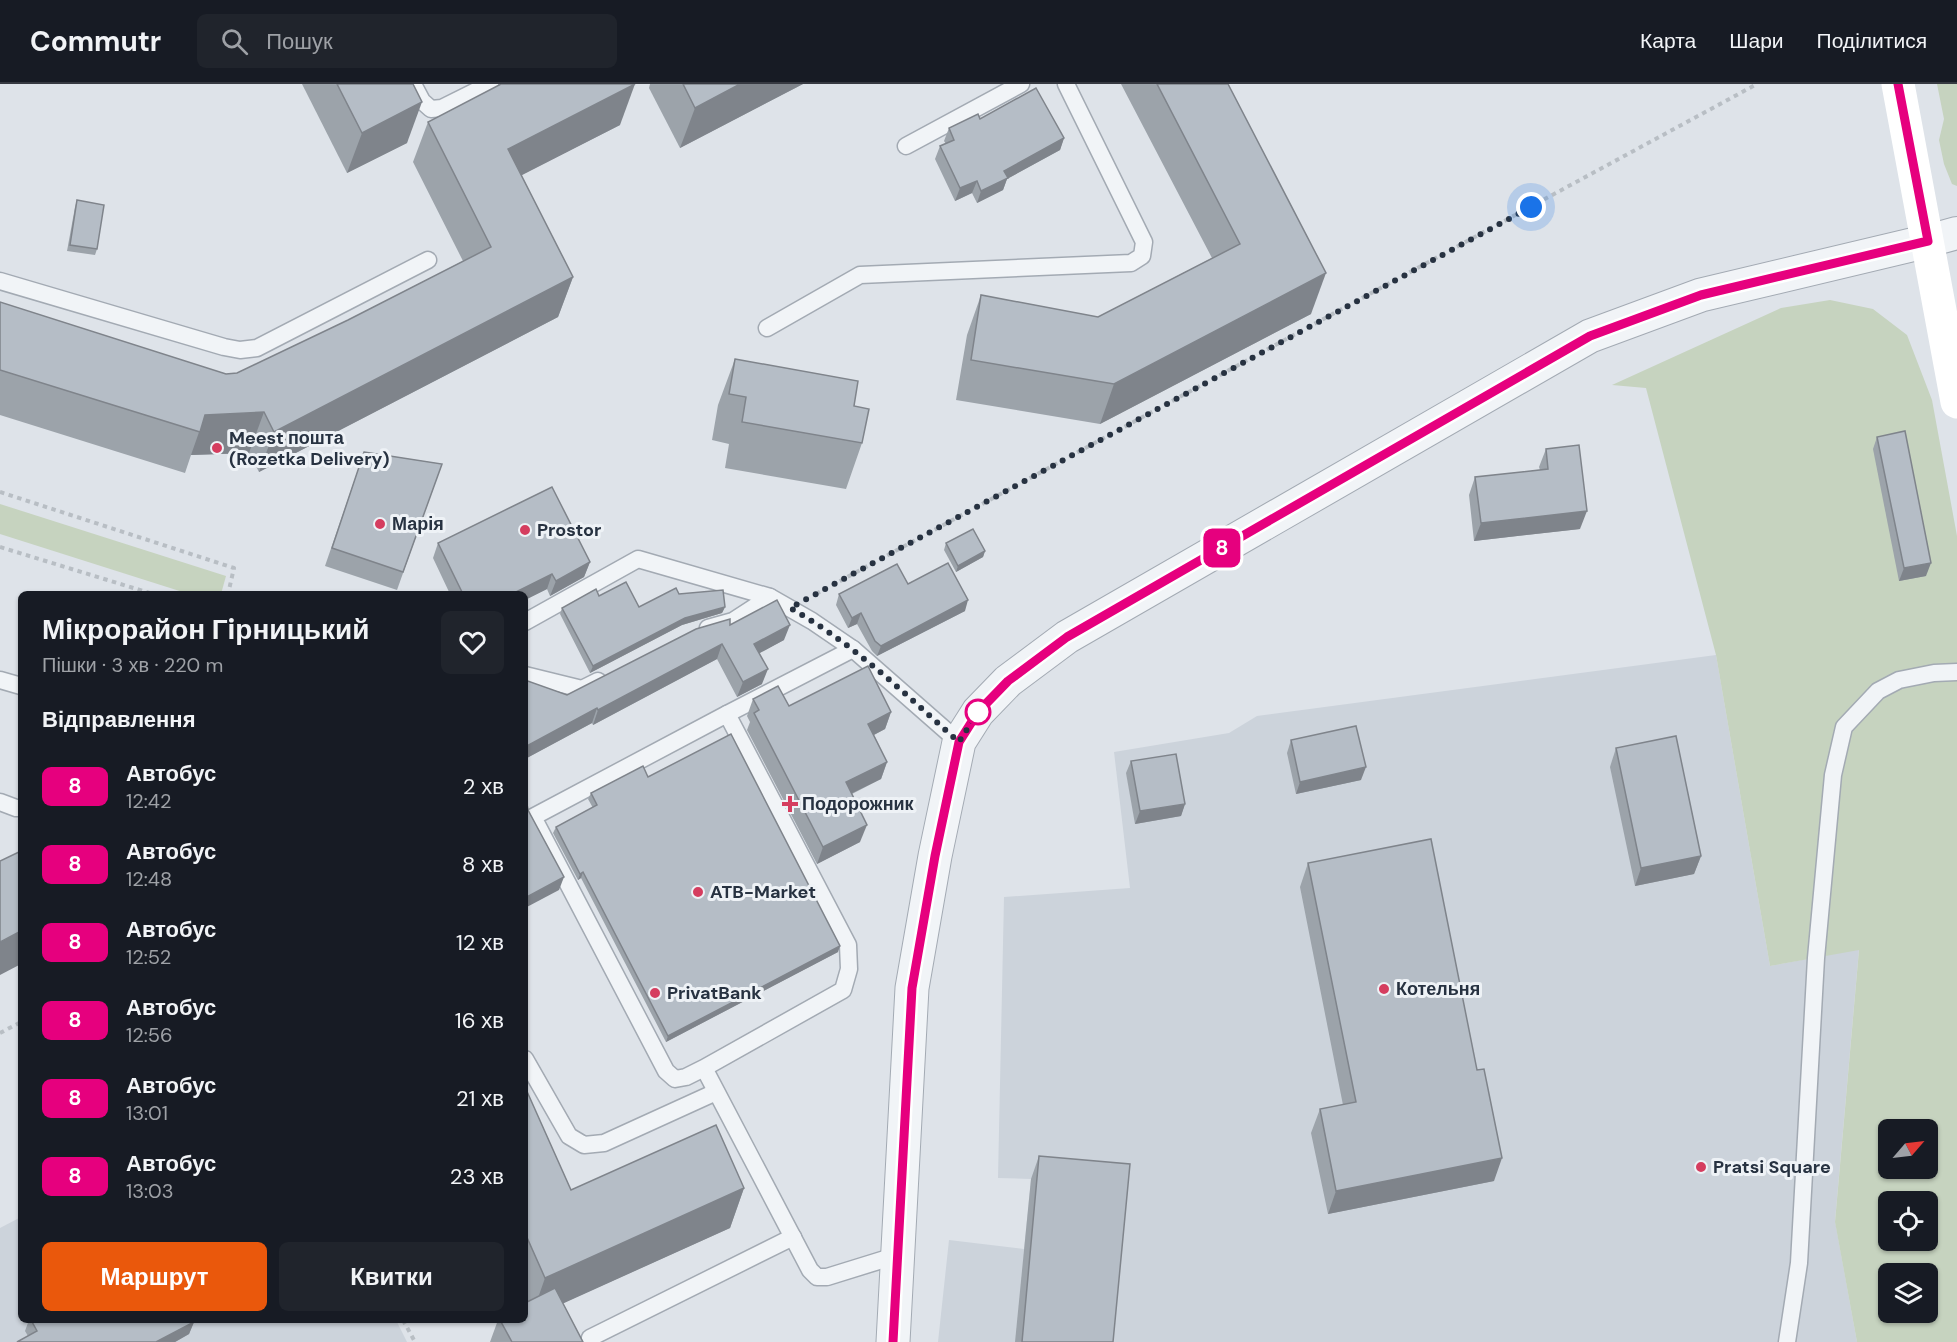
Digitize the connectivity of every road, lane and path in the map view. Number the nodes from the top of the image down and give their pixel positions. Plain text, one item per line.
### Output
1 (413, 84) edge
2 (490, 84) edge
3 (1021, 84) edge
4 (1066, 84) edge
5 (1757, 84) edge
6 (1898, 84) edge
7 (906, 146) dead end
8 (1942, 237) edge
9 (428, 260) dead end
10 (0, 280) edge
11 (767, 328) dead end
12 (1957, 402) edge
13 (0, 492) edge
14 (0, 547) edge
15 (143, 591) edge
16 (229, 591) edge
17 (770, 597) junction
18 (790, 608) junction
19 (528, 620) edge
20 (687, 634) edge
21 (854, 649) junction
22 (1957, 672) edge
23 (614, 673) edge
24 (528, 676) edge
25 (0, 680) edge
26 (18, 685) edge
27 (727, 714) junction
28 (959, 742) junction
29 (0, 801) edge
30 (18, 808) edge
31 (529, 809) edge
32 (18, 1024) edge
33 (0, 1033) edge
34 (528, 1064) edge
35 (704, 1068) junction
36 (716, 1092) junction
37 (793, 1237) junction
38 (898, 1255) junction
39 (405, 1323) edge
40 (415, 1342) edge
41 (592, 1342) edge
42 (893, 1342) edge
43 (1787, 1342) edge

1 - 2 lane
3 - 7 lane
4 - 11 lane
5 - 18 path
6 - 8 main road
8 - 12 main road
8 - 28 street
9 - 10 lane
13 - 16 path
14 - 15 path
17 - 18 lane
17 - 19 lane
17 - 20 lane
18 - 21 lane
21 - 27 lane
21 - 28 lane
22 - 43 lane
23 - 24 lane
25 - 26 lane
27 - 31 lane
27 - 35 lane
28 - 38 street
29 - 30 lane
31 - 35 lane
32 - 33 path
34 - 36 lane
35 - 36 lane
36 - 37 lane
37 - 38 lane
37 - 41 lane
38 - 42 street
39 - 40 path

